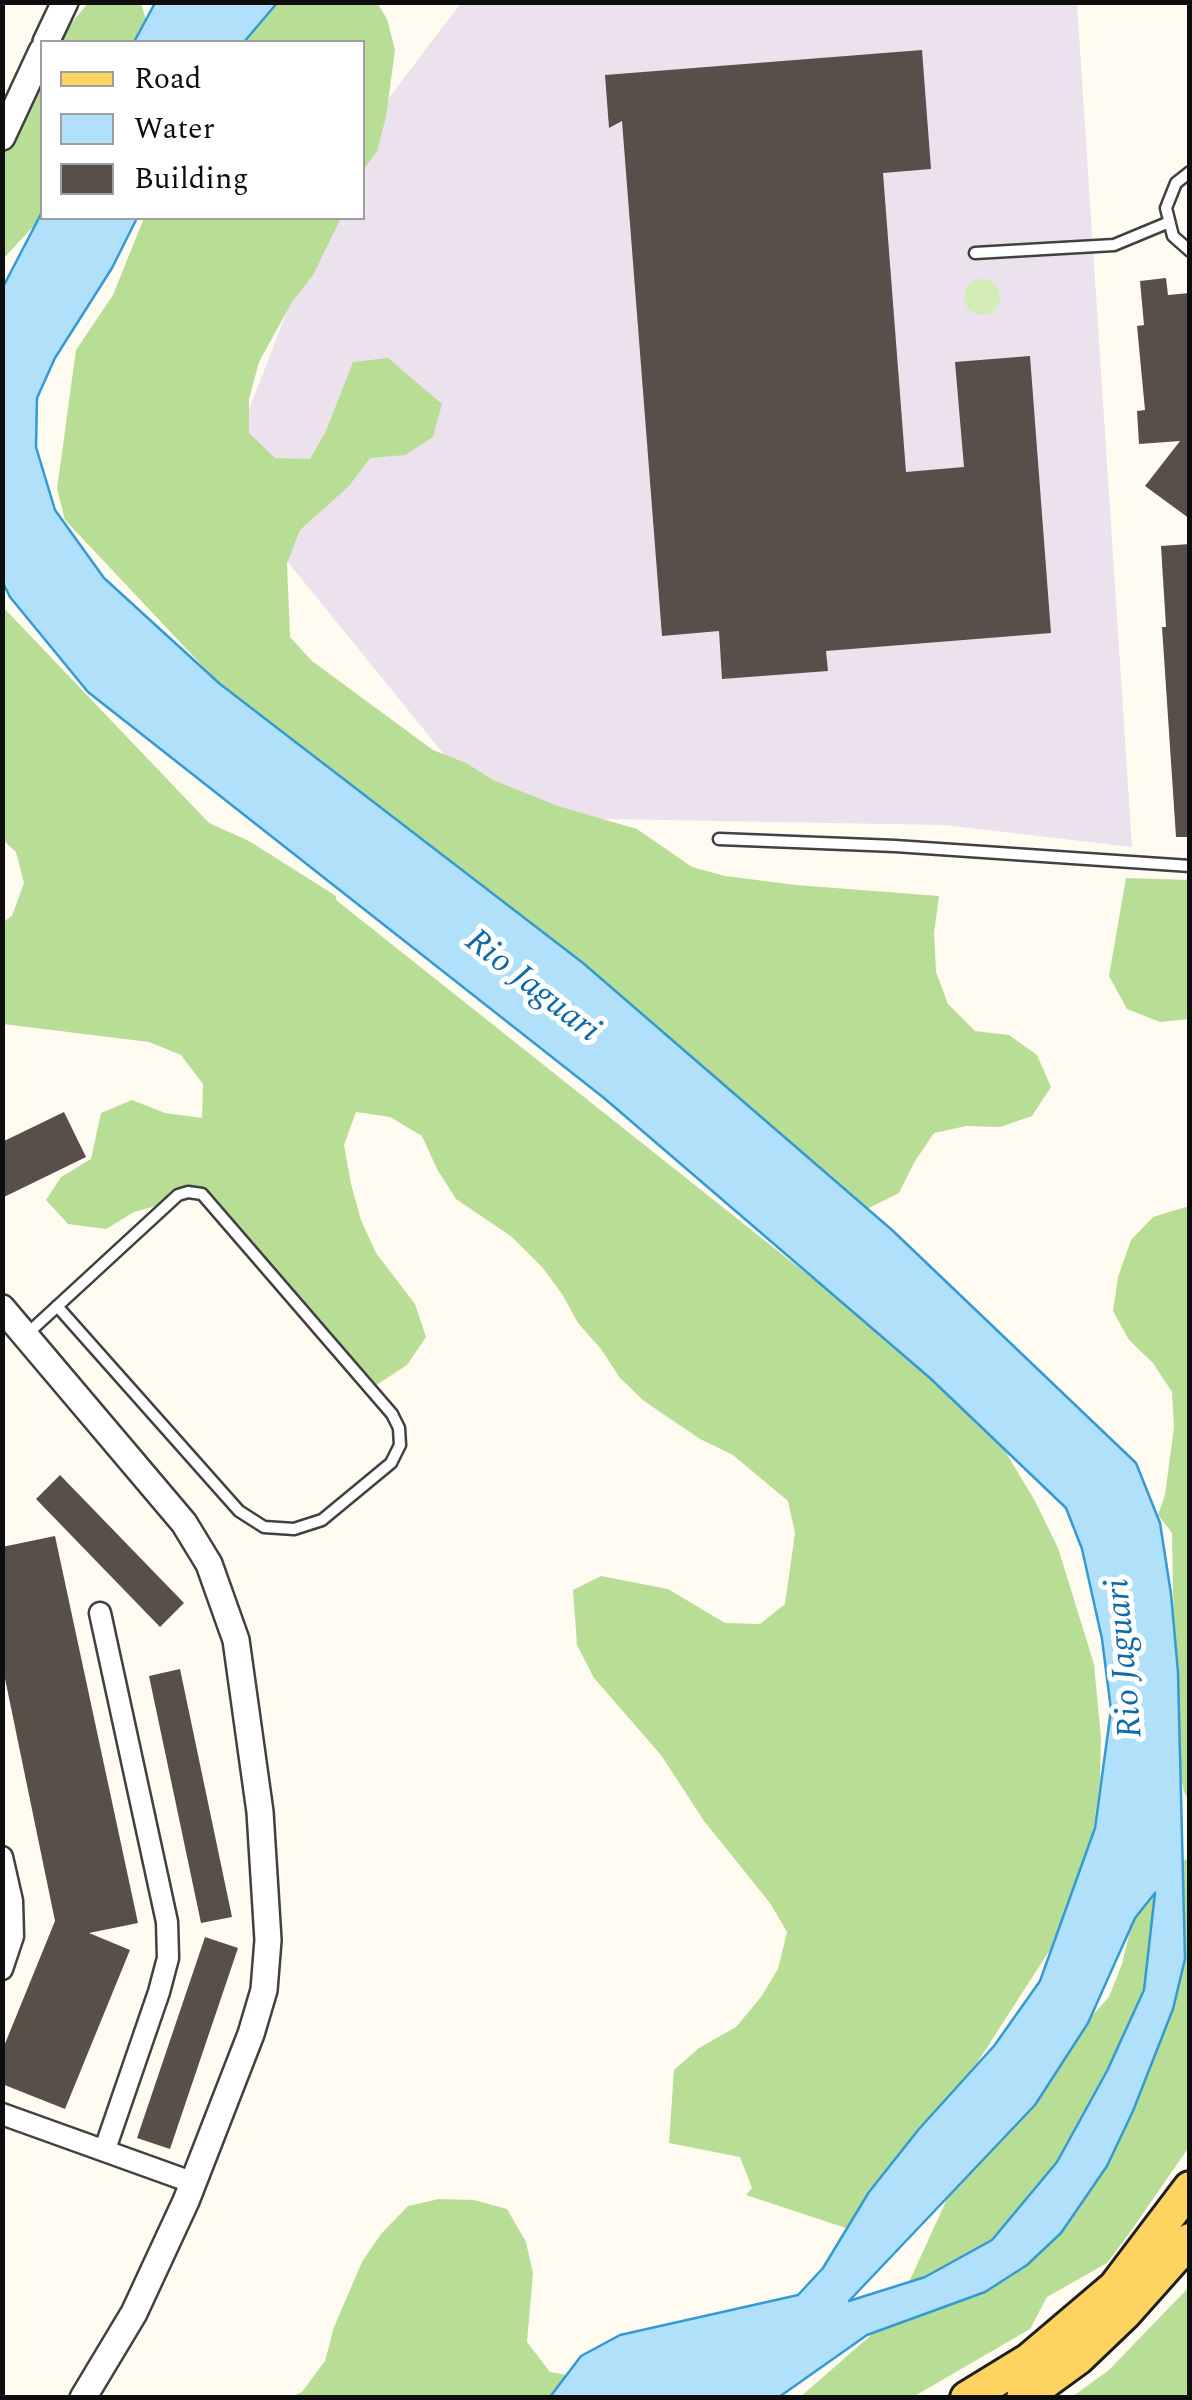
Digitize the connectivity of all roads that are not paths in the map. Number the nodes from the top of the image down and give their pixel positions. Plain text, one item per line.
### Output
1 (65, 2) edge
2 (47, 40) edge
3 (40, 55) edge
4 (2, 136) edge
5 (1190, 172) edge
6 (1167, 222) junction
7 (1190, 251) edge
8 (975, 253) dead end
9 (719, 839) dead end
10 (1190, 866) edge
11 (57, 1306) junction
12 (2, 1308) edge
13 (25, 1336) junction
14 (100, 1613) dead end
15 (2, 1857) edge
16 (2, 1969) edge
17 (2, 2114) edge
18 (105, 2150) junction
19 (194, 2183) junction
20 (1190, 2188) edge
21 (1190, 2240) edge
22 (83, 2398) edge
23 (967, 2398) edge
24 (1023, 2398) edge

1 - 2 street
3 - 4 street
5 - 6 lane
6 - 7 lane
6 - 8 lane
9 - 10 lane
11 - 11 lane
11 - 13 lane
12 - 13 street
13 - 19 street
14 - 18 street
15 - 16 street
17 - 18 street
18 - 19 street
19 - 22 street
20 - 23 main road
21 - 24 main road

